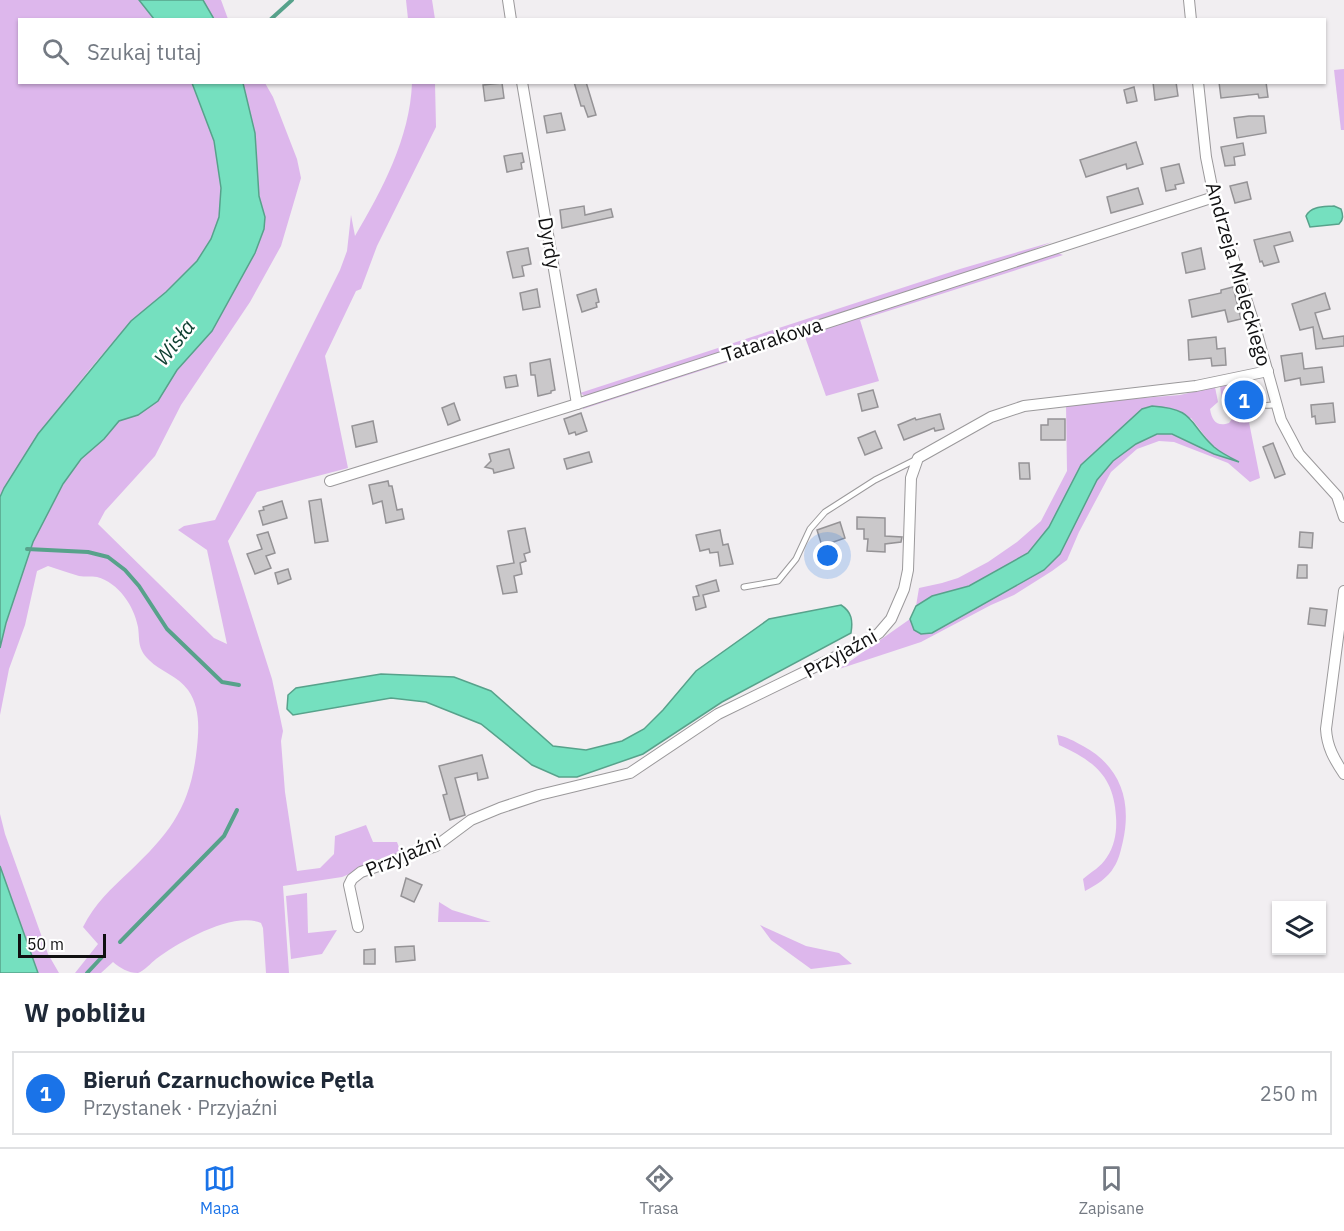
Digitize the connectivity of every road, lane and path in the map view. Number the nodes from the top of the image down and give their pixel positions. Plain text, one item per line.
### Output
1 (508, 0) edge
2 (1189, 0) edge
3 (511, 18) edge
4 (1191, 18) edge
5 (522, 84) edge
6 (1197, 84) edge
7 (1214, 197) junction
8 (1268, 371) junction
9 (1247, 376) junction
10 (577, 404) junction
11 (1277, 404) junction
12 (918, 458) junction
13 (330, 481) dead end
14 (1344, 517) edge
15 (744, 587) dead end
16 (1344, 591) edge
17 (1344, 774) edge
18 (358, 927) dead end

1 - 3 street
2 - 4 street
5 - 10 street, Dyrdy
6 - 7 street, Andrzeja Mielęckiego
7 - 8 street, Andrzeja Mielęckiego
7 - 10 street, Tatarakowa
8 - 9 street
8 - 11 street, Andrzeja Mielęckiego
9 - 11 lane
9 - 12 street
10 - 13 street, Tatarakowa
11 - 14 street, Andrzeja Mielęckiego
12 - 15 lane
12 - 18 street, Przyjaźni
16 - 17 street

